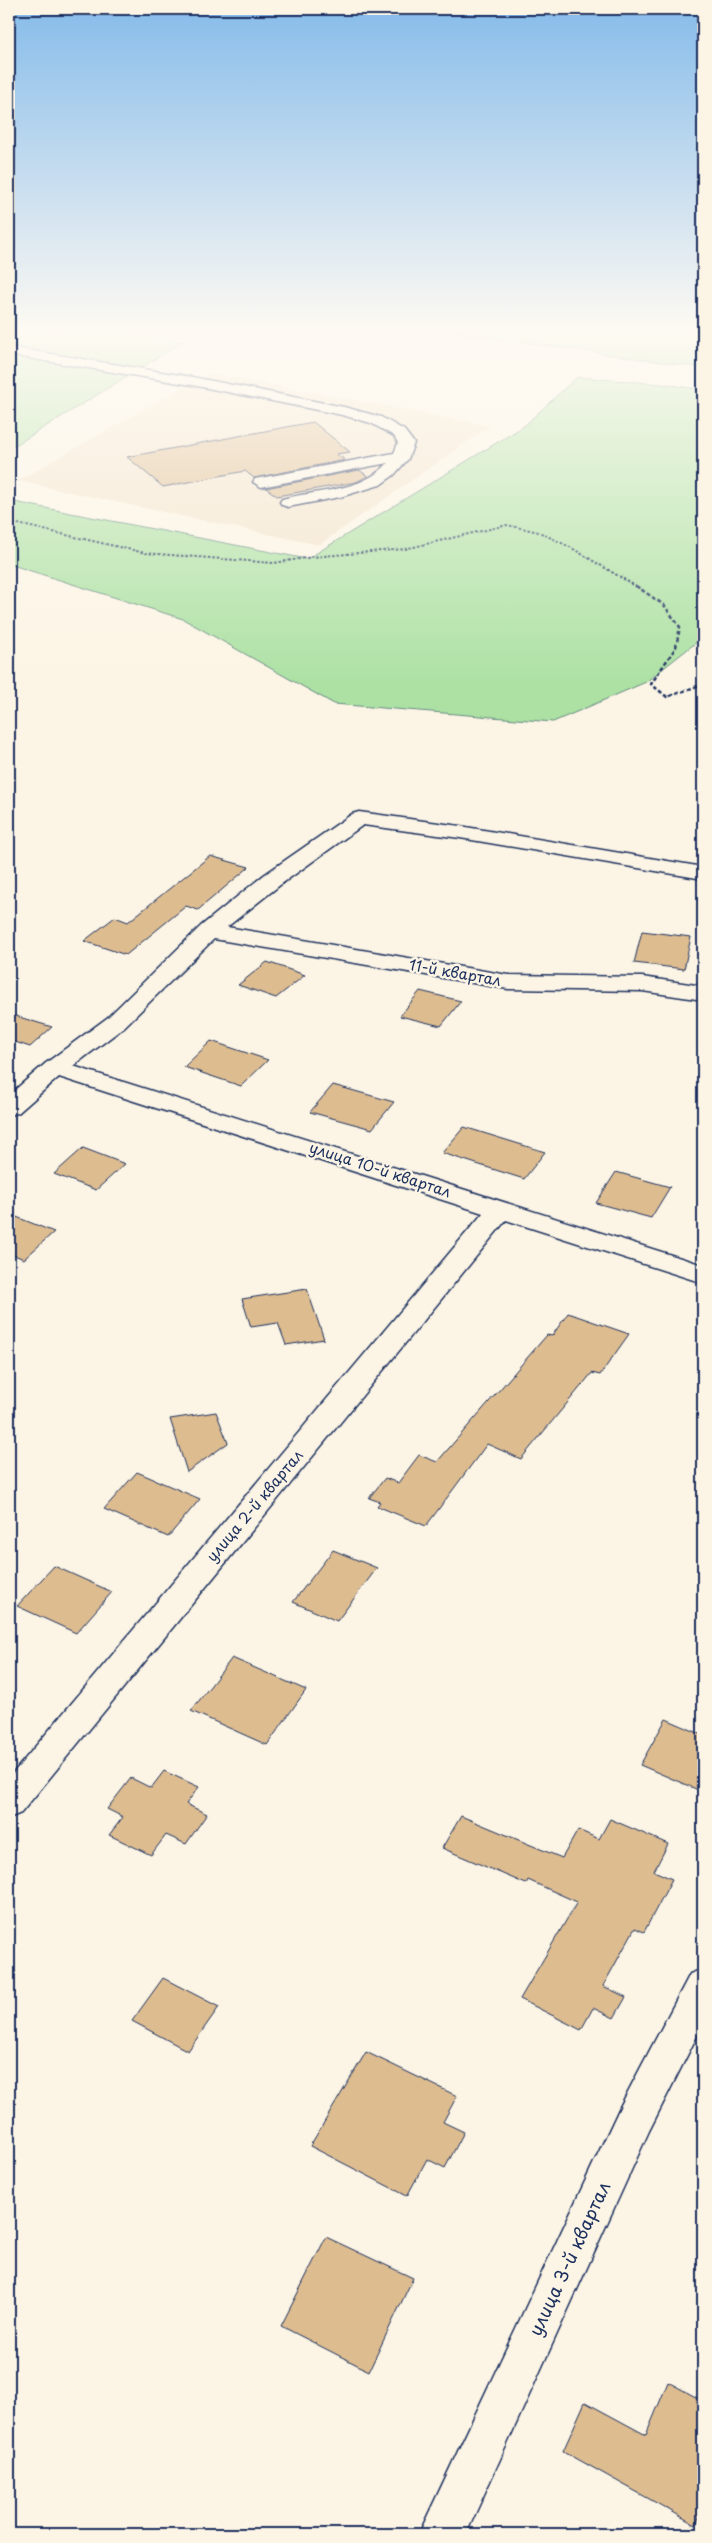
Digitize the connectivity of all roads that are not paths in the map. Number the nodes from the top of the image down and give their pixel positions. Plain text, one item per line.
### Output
1 (404, 450) edge
2 (403, 456) junction
3 (262, 482) dead end
4 (288, 502) dead end
5 (703, 873) edge
6 (210, 931) junction
7 (703, 994) edge
8 (55, 1068) junction
9 (9, 1108) edge
10 (501, 1209) junction
11 (703, 1274) edge
12 (9, 1803) edge
13 (703, 1986) edge
14 (442, 2534) edge

1 - 2 street
2 - 3 street
2 - 4 street
5 - 6 street
6 - 7 street, 11-й квартал
6 - 8 street
8 - 9 street
8 - 10 street, улица 10-й квартал
10 - 11 street, улица 10-й квартал
10 - 12 street, улица 2-й квартал
13 - 14 street, улица 3-й квартал

